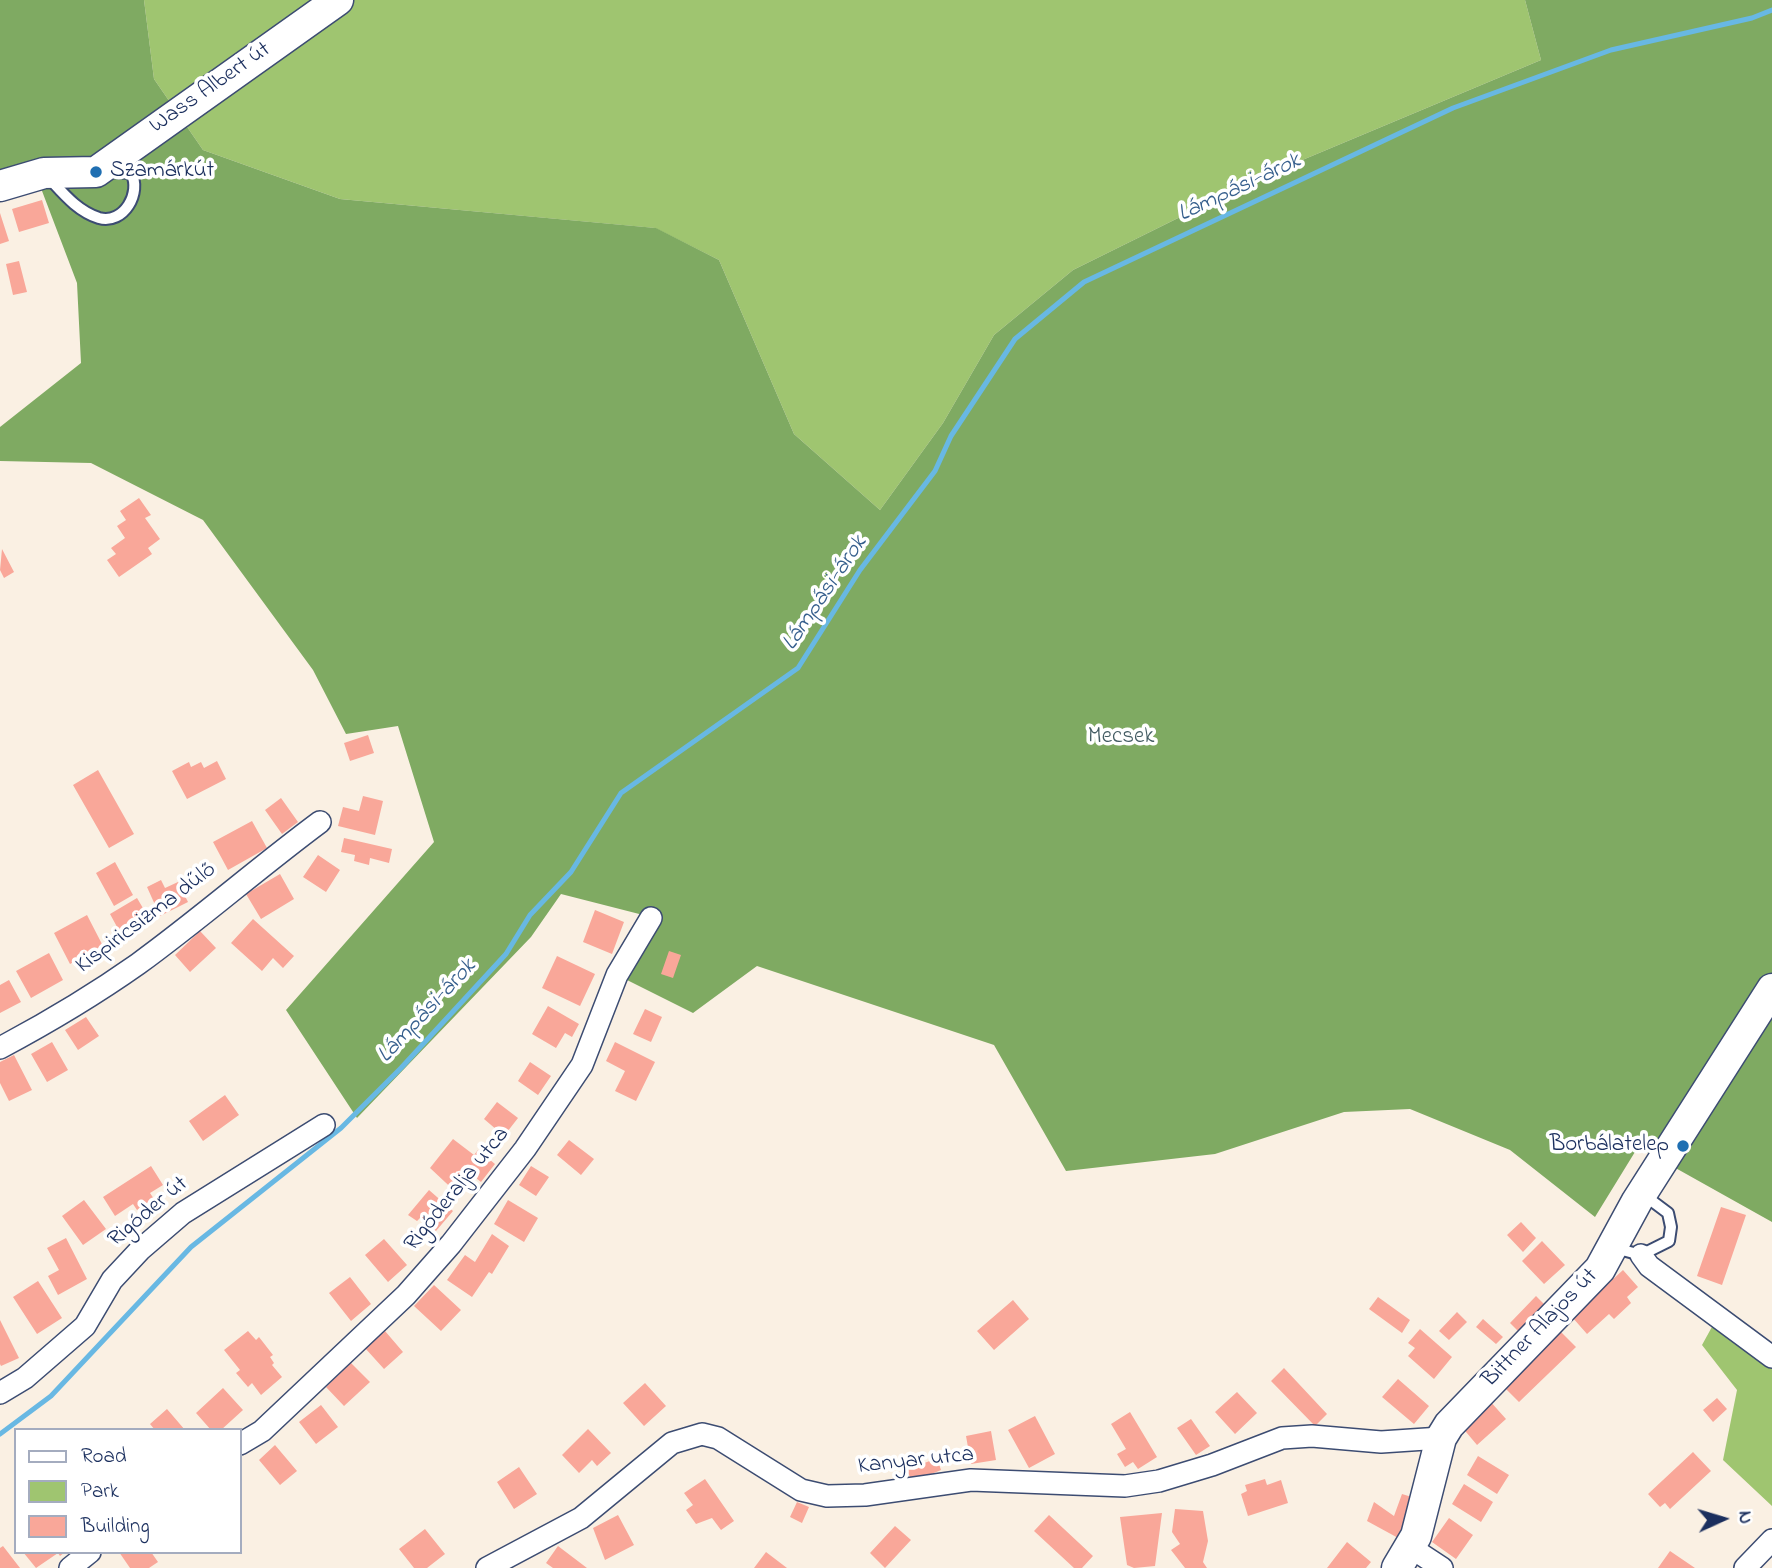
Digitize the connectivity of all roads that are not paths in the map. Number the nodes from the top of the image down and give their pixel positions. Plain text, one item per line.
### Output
1 (338, 0) edge
2 (96, 172) junction
3 (44, 173) junction
4 (0, 186) edge
5 (320, 822) dead end
6 (651, 918) dead end
7 (1772, 989) edge
8 (0, 1048) edge
9 (324, 1125) dead end
10 (1637, 1201) junction
11 (1613, 1247) junction
12 (1641, 1255) junction
13 (1772, 1357) edge
14 (0, 1392) edge
15 (1441, 1438) junction
16 (242, 1443) edge
17 (1772, 1540) edge
18 (88, 1554) edge
19 (1404, 1558) edge
20 (70, 1568) edge
21 (487, 1568) edge
22 (1442, 1568) edge
23 (1745, 1568) edge

1 - 2 street, Wass Albert út
2 - 3 street
2 - 3 lane
3 - 4 street
5 - 8 street, Kispiricsizma dűlő
6 - 16 street, Rigóderalja utca
7 - 10 street, Bittner Alajos út
9 - 14 street, Rigóder út
10 - 11 street, Bittner Alajos út
10 - 12 lane
11 - 12 lane
11 - 15 street, Bittner Alajos út
12 - 13 street
15 - 19 street, Bittner Alajos út
15 - 21 street, Kanyar utca
17 - 23 street
18 - 20 street
19 - 22 street

